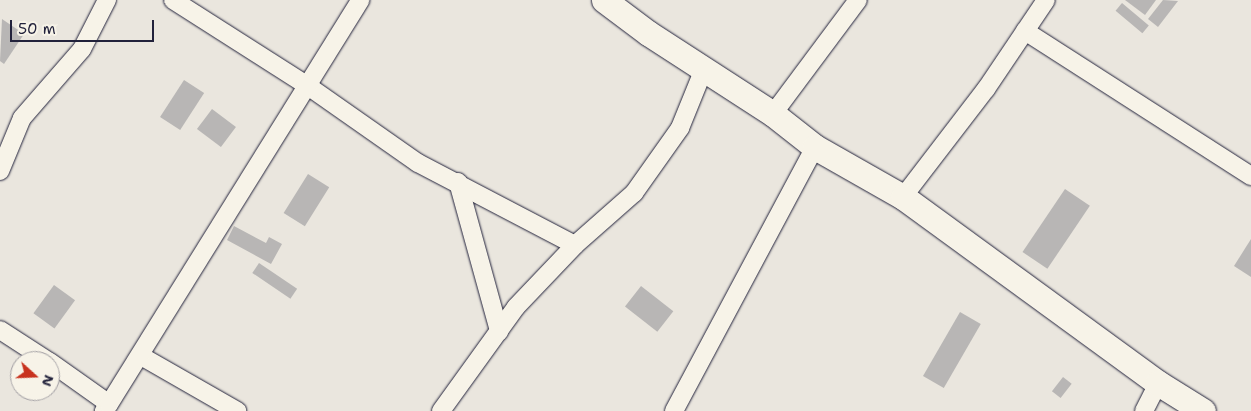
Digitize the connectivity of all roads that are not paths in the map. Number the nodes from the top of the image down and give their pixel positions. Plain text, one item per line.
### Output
1 (107, 0) edge
2 (173, 0) edge
3 (360, 0) edge
4 (604, 0) edge
5 (858, 0) edge
6 (1046, 0) edge
7 (1025, 31) junction
8 (704, 68) junction
9 (308, 86) junction
10 (773, 114) junction
11 (5, 144) edge
12 (815, 147) junction
13 (0, 171) edge
14 (1251, 176) edge
15 (458, 182) junction
16 (904, 197) junction
17 (575, 245) junction
18 (0, 330) edge
19 (499, 331) junction
20 (32, 351) edge
21 (141, 356) junction
22 (60, 371) edge
23 (1158, 382) junction
24 (107, 407) edge
25 (237, 411) edge
26 (441, 411) edge
27 (674, 411) edge
28 (1144, 411) edge
29 (1203, 411) edge

1 - 11 street
2 - 9 street
3 - 9 street
4 - 8 street
5 - 10 street
6 - 7 street
7 - 14 street
7 - 16 street
8 - 10 street
8 - 17 street
9 - 15 street
9 - 21 street
10 - 12 street
11 - 13 street
12 - 16 street
12 - 27 street
15 - 17 street
15 - 19 street
16 - 23 street
17 - 19 street
18 - 20 street
19 - 26 street
21 - 24 street
21 - 25 street
22 - 24 street
23 - 28 street
23 - 29 street

